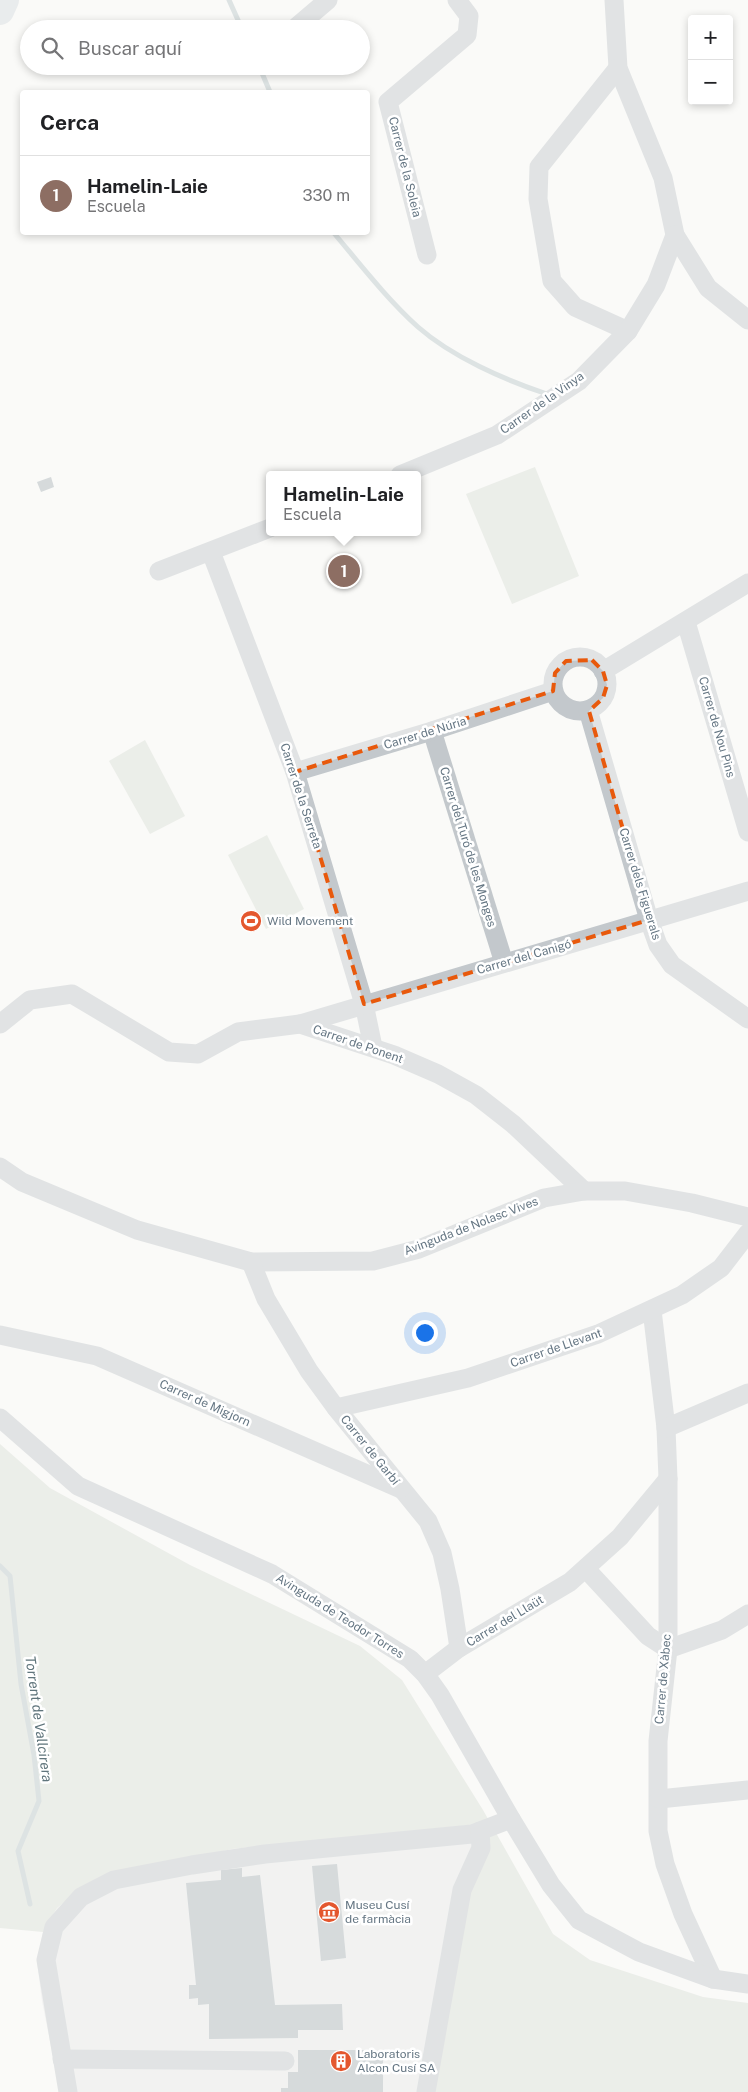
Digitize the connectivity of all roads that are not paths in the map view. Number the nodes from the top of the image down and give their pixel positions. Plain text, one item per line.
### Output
1 (5, 0) edge
2 (328, 0) edge
3 (457, 0) edge
4 (614, 0) edge
5 (0, 11) edge
6 (305, 20) edge
7 (618, 68) junction
8 (675, 235) junction
9 (427, 255) dead end
10 (748, 320) edge
11 (628, 331) junction
12 (410, 471) edge
13 (266, 530) edge
14 (211, 552) junction
15 (159, 571) dead end
16 (748, 583) edge
17 (686, 622) junction
18 (603, 671) junction
19 (553, 690) junction
20 (588, 710) junction
21 (432, 731) junction
22 (295, 772) junction
23 (748, 832) edge
24 (748, 891) edge
25 (649, 920) junction
26 (504, 963) junction
27 (364, 1004) junction
28 (748, 1019) edge
29 (0, 1024) edge
30 (300, 1024) junction
31 (373, 1047) junction
32 (0, 1167) edge
33 (584, 1191) junction
34 (748, 1217) edge
35 (748, 1233) edge
36 (251, 1262) junction
37 (652, 1310) junction
38 (0, 1336) edge
39 (748, 1393) edge
40 (336, 1408) junction
41 (0, 1418) edge
42 (666, 1428) junction
43 (668, 1479) junction
44 (404, 1491) junction
45 (586, 1569) junction
46 (748, 1614) edge
47 (458, 1648) junction
48 (668, 1649) junction
49 (425, 1674) junction
50 (748, 1790) edge
51 (659, 1799) junction
52 (511, 1820) junction
53 (480, 1831) junction
54 (713, 1979) junction
55 (748, 1984) edge
56 (62, 2059) junction
57 (285, 2061) dead end
58 (68, 2092) edge
59 (426, 2092) edge

1 - 5 highway
2 - 6 street
3 - 9 street, Carrer de la Soleia
4 - 7 street
7 - 8 street
7 - 11 street
8 - 10 street
8 - 11 street, Carrer de la Vinya
11 - 12 street, Carrer de la Vinya
13 - 14 street
14 - 15 street
14 - 22 street, Carrer de la Serreta
16 - 17 street
17 - 18 street
17 - 23 street, Carrer de Nou Pins
18 - 19 street
18 - 20 street
19 - 20 street
19 - 21 street, Carrer de Núria
20 - 25 street, Carrer dels Figuerals
21 - 22 street, Carrer de Núria
21 - 26 street, Carrer del Turó de les Monges
22 - 27 street, Carrer de la Serreta
24 - 25 street, Carrer del Canigó
25 - 26 street, Carrer del Canigó
25 - 28 street, Carrer dels Figuerals
26 - 27 street, Carrer del Canigó
27 - 30 street, Carrer del Canigó
27 - 31 street, Carrer de la Serreta
29 - 30 street, Carrer de Ponent
30 - 31 street, Carrer de Ponent
31 - 33 street, Carrer de Ponent
32 - 36 street, Avinguda de Nolasc Vives
33 - 34 street, Avinguda de Nolasc Vives
33 - 36 street, Avinguda de Nolasc Vives
35 - 37 street, Carrer de Llevant
36 - 40 street, Carrer de Garbí
37 - 40 street, Carrer de Llevant
37 - 42 street, Carrer de Xàbec
38 - 44 street, Carrer de Migjorn
39 - 42 street
40 - 44 street, Carrer de Garbí
41 - 49 street, Avinguda de Teodor Torres
42 - 43 street, Carrer de Xàbec
43 - 45 street, Carrer del Llaüt
43 - 48 street, Carrer de Xàbec
44 - 47 street, Carrer de Garbí
45 - 47 street, Carrer del Llaüt
45 - 48 street
46 - 48 street
47 - 49 street, Carrer del Llaüt
48 - 51 street, Carrer de Xàbec
49 - 52 street, Avinguda de Teodor Torres
50 - 51 street
51 - 54 street, Carrer de Xàbec
52 - 53 street
52 - 54 street, Avinguda de Teodor Torres
53 - 56 street
53 - 59 street
54 - 55 street, Avinguda de Teodor Torres
56 - 57 street
56 - 58 street

